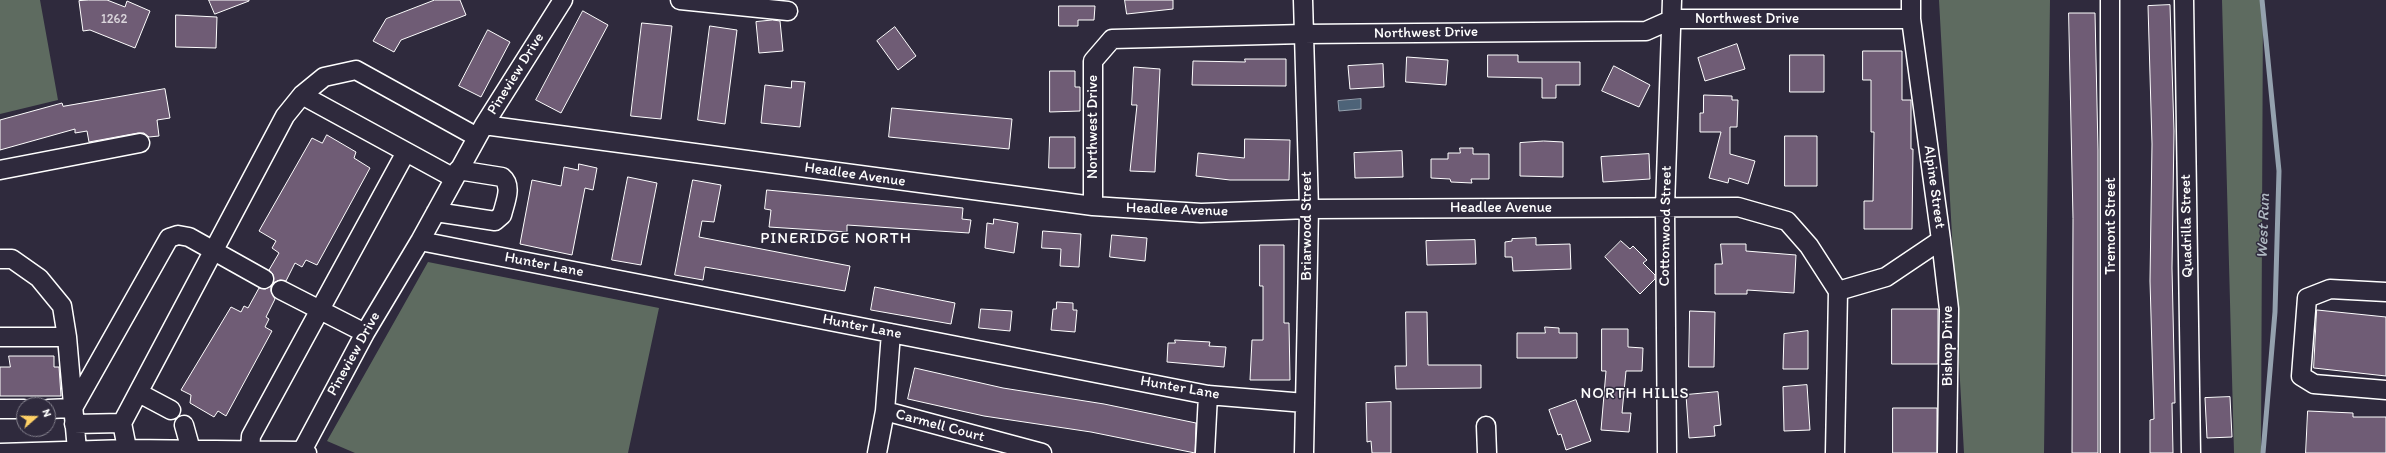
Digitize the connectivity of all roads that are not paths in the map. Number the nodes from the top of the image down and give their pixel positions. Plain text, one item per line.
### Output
1 (563, 0) edge
2 (680, 0) edge
3 (1303, 0) edge
4 (1672, 0) edge
5 (1911, 0) edge
6 (2110, 0) edge
7 (2184, 0) edge
8 (788, 11) dead end
9 (1911, 19) junction
10 (1673, 20) junction
11 (1303, 34) junction
12 (302, 94) junction
13 (480, 131) junction
14 (140, 143) dead end
15 (406, 152) junction
16 (0, 170) edge
17 (456, 174) junction
18 (1093, 206) junction
19 (1665, 207) junction
20 (1308, 209) junction
21 (436, 212) junction
22 (1941, 240) junction
23 (420, 241) junction
24 (215, 251) junction
25 (0, 259) edge
26 (264, 279) dead end
27 (280, 290) dead end
28 (1838, 292) junction
29 (2386, 292) edge
30 (320, 310) junction
31 (365, 333) junction
32 (891, 333) junction
33 (0, 337) edge
34 (67, 337) junction
35 (2386, 390) edge
36 (139, 393) junction
37 (1208, 395) junction
38 (1305, 403) junction
39 (0, 409) edge
40 (16, 409) edge
41 (171, 410) dead end
42 (56, 411) edge
43 (885, 411) junction
44 (74, 416) junction
45 (122, 423) junction
46 (184, 425) dead end
47 (1486, 426) dead end
48 (77, 450) junction
49 (191, 450) junction
50 (250, 450) junction
51 (128, 451) edge
52 (304, 452) edge
53 (0, 453) edge
54 (877, 453) edge
55 (1042, 453) edge
56 (1205, 453) edge
57 (1304, 453) edge
58 (1487, 453) edge
59 (1667, 453) edge
60 (1835, 453) edge
61 (1947, 453) edge
62 (2110, 453) edge
63 (2190, 453) edge

1 - 13 street, Pineview Drive
2 - 8 street
3 - 11 street, Briarwood Street
4 - 10 street, Cottonwood Street
5 - 9 street, Alpine Street
6 - 62 street, Tremont Street
7 - 63 street, Quadrilla Street
9 - 10 street, Northwest Drive
9 - 22 street, Alpine Street
10 - 11 street, Northwest Drive
10 - 19 street, Cottonwood Street
11 - 18 street, Northwest Drive
11 - 20 street, Briarwood Street
12 - 13 street
12 - 15 street
12 - 24 street
13 - 17 street, Pineview Drive
13 - 18 street, Headlee Avenue
14 - 16 street
15 - 17 street
15 - 30 street
17 - 21 street, Pineview Drive
17 - 21 street
18 - 20 street, Headlee Avenue
19 - 20 street, Headlee Avenue
19 - 28 street, Headlee Avenue
19 - 59 street, Cottonwood Street
20 - 38 street, Briarwood Street
21 - 23 street, Pineview Drive
22 - 28 street, Alpine Street
22 - 61 street, Bishop Drive
23 - 31 street, Pineview Drive
23 - 32 street, Hunter Lane
24 - 26 street
24 - 36 street
24 - 44 street
25 - 34 street
27 - 30 street
28 - 60 street
29 - 35 street
30 - 31 street
30 - 50 street
31 - 52 street, Pineview Drive
32 - 37 street, Hunter Lane
32 - 43 street
33 - 34 street
34 - 44 street
36 - 41 street
36 - 45 street
37 - 38 street, Hunter Lane
37 - 56 street
38 - 57 street, Briarwood Street
39 - 40 street
42 - 44 street
43 - 54 street
43 - 55 street, Carmell Court
44 - 45 street
44 - 48 street
45 - 51 street
46 - 49 street
47 - 58 street
48 - 51 street, Pineview Drive
48 - 53 street, Pineview Drive
49 - 50 street, Pineview Drive
49 - 51 street, Pineview Drive
50 - 52 street, Pineview Drive

